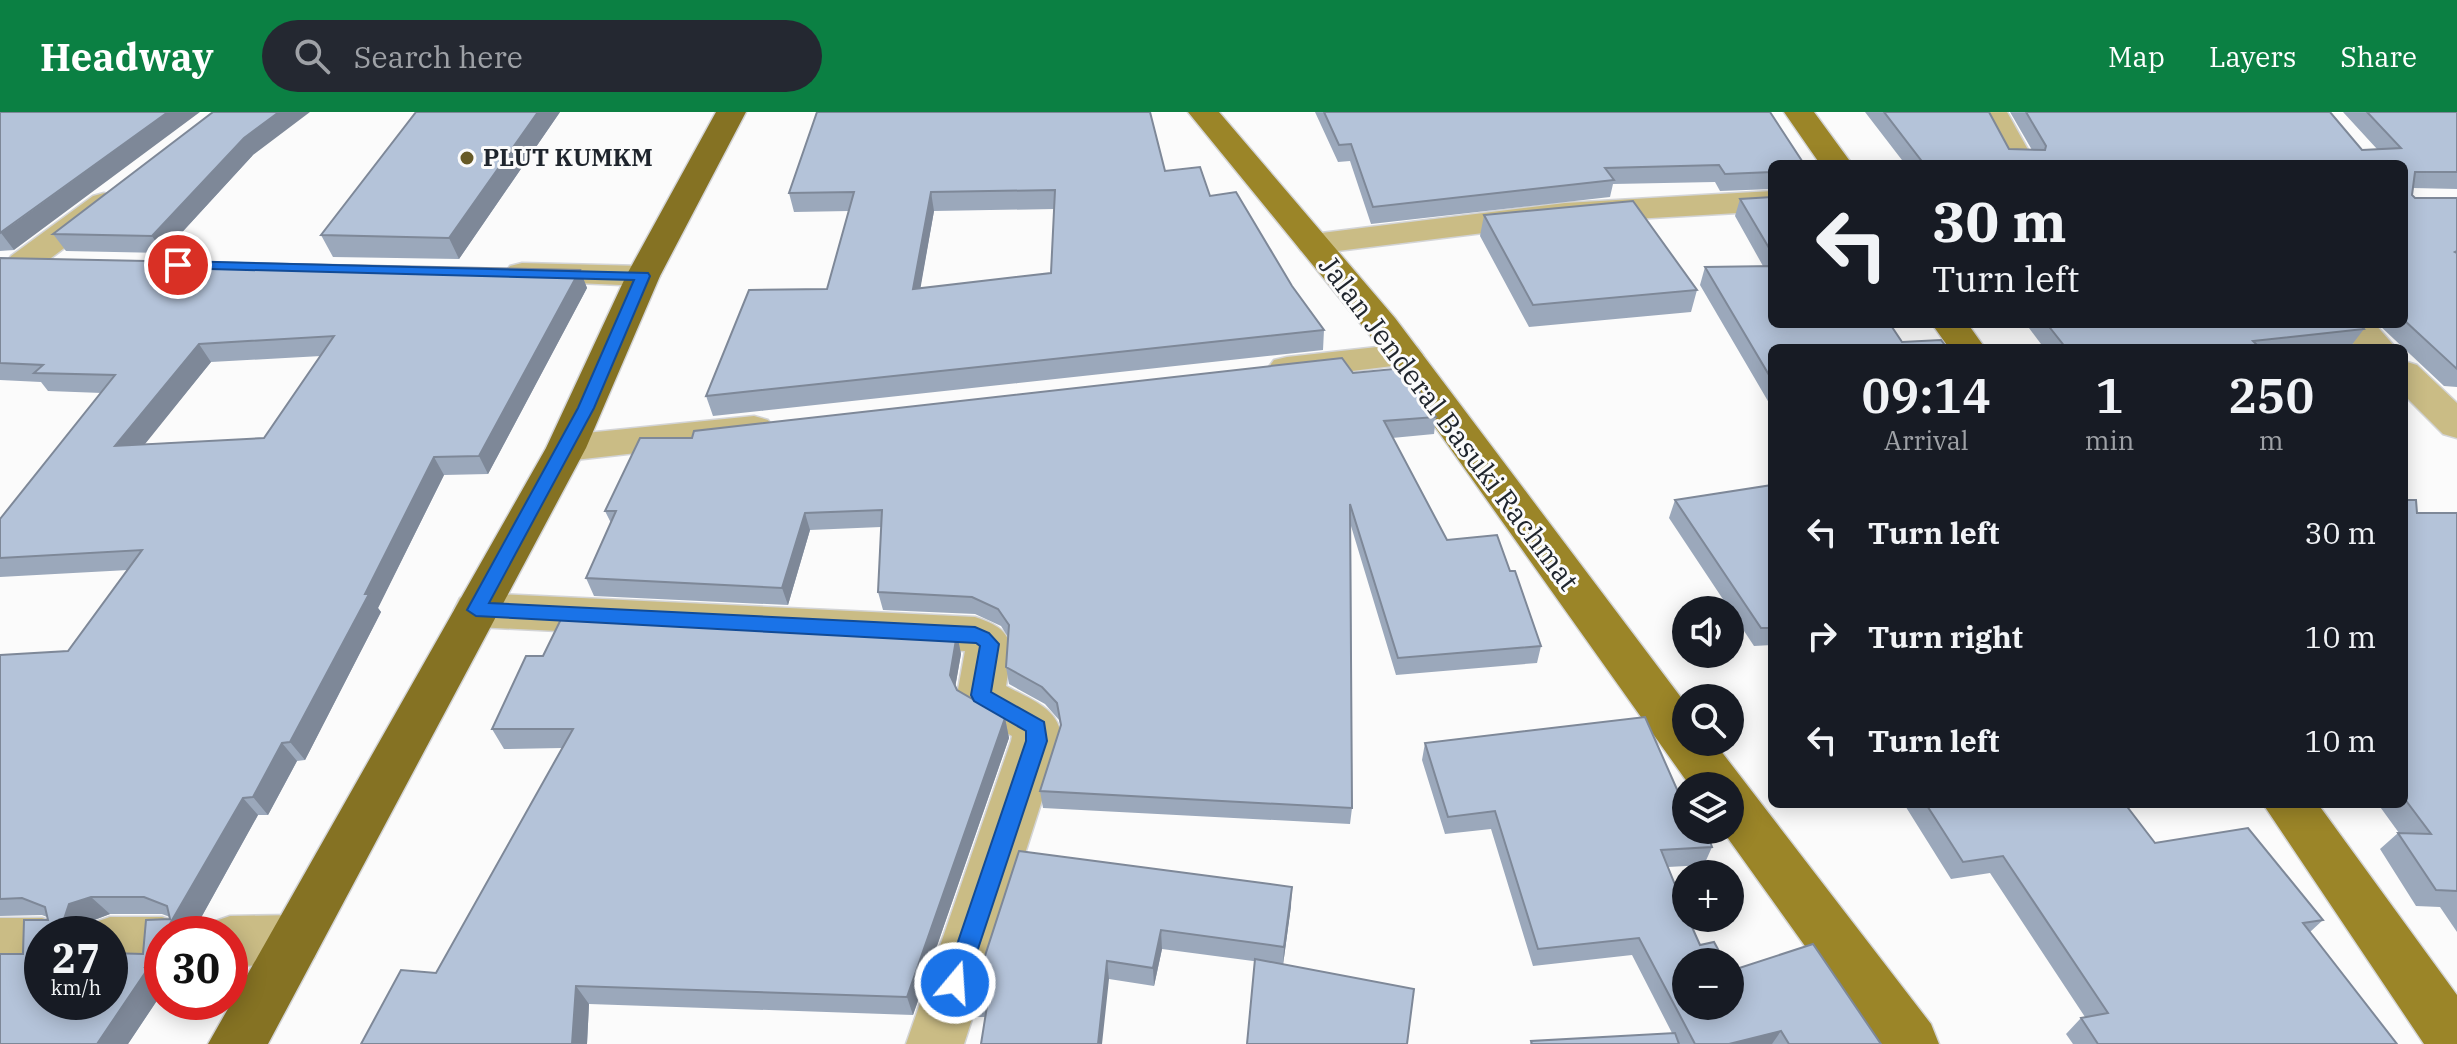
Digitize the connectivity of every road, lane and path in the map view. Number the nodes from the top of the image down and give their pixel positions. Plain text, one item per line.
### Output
1 (731, 112) edge
2 (1203, 112) edge
3 (1799, 112) edge
4 (1992, 112) edge
5 (1833, 160) edge
6 (2018, 160) edge
7 (123, 188) edge
8 (1768, 201) edge
9 (1313, 244) junction
10 (12, 263) edge
11 (69, 263) edge
12 (488, 272) edge
13 (643, 276) junction
14 (2358, 328) edge
15 (2374, 344) edge
16 (1404, 355) junction
17 (1248, 372) edge
18 (2408, 377) edge
19 (787, 425) edge
20 (2457, 425) edge
21 (566, 448) junction
22 (476, 610) junction
23 (1672, 723) edge
24 (2292, 808) edge
25 (1744, 820) edge
26 (294, 940) junction
27 (248, 941) edge
28 (0, 943) edge
29 (24, 943) edge
30 (2457, 1043) edge
31 (237, 1044) edge
32 (935, 1044) edge
33 (1910, 1044) edge

1 - 13 highway
2 - 9 main road, Jalan Jenderal Basuki Rachmat
3 - 5 main road
4 - 6 street
7 - 10 street
8 - 9 street
9 - 16 main road, Jalan Jenderal Basuki Rachmat
10 - 11 street
12 - 13 street
13 - 21 highway
14 - 15 street
16 - 17 street
16 - 23 main road, Jalan Jenderal Basuki Rachmat
18 - 20 street
19 - 21 street
21 - 22 highway
22 - 26 highway
22 - 32 street
24 - 30 main road
25 - 33 main road
26 - 27 street
26 - 31 highway
28 - 29 street

